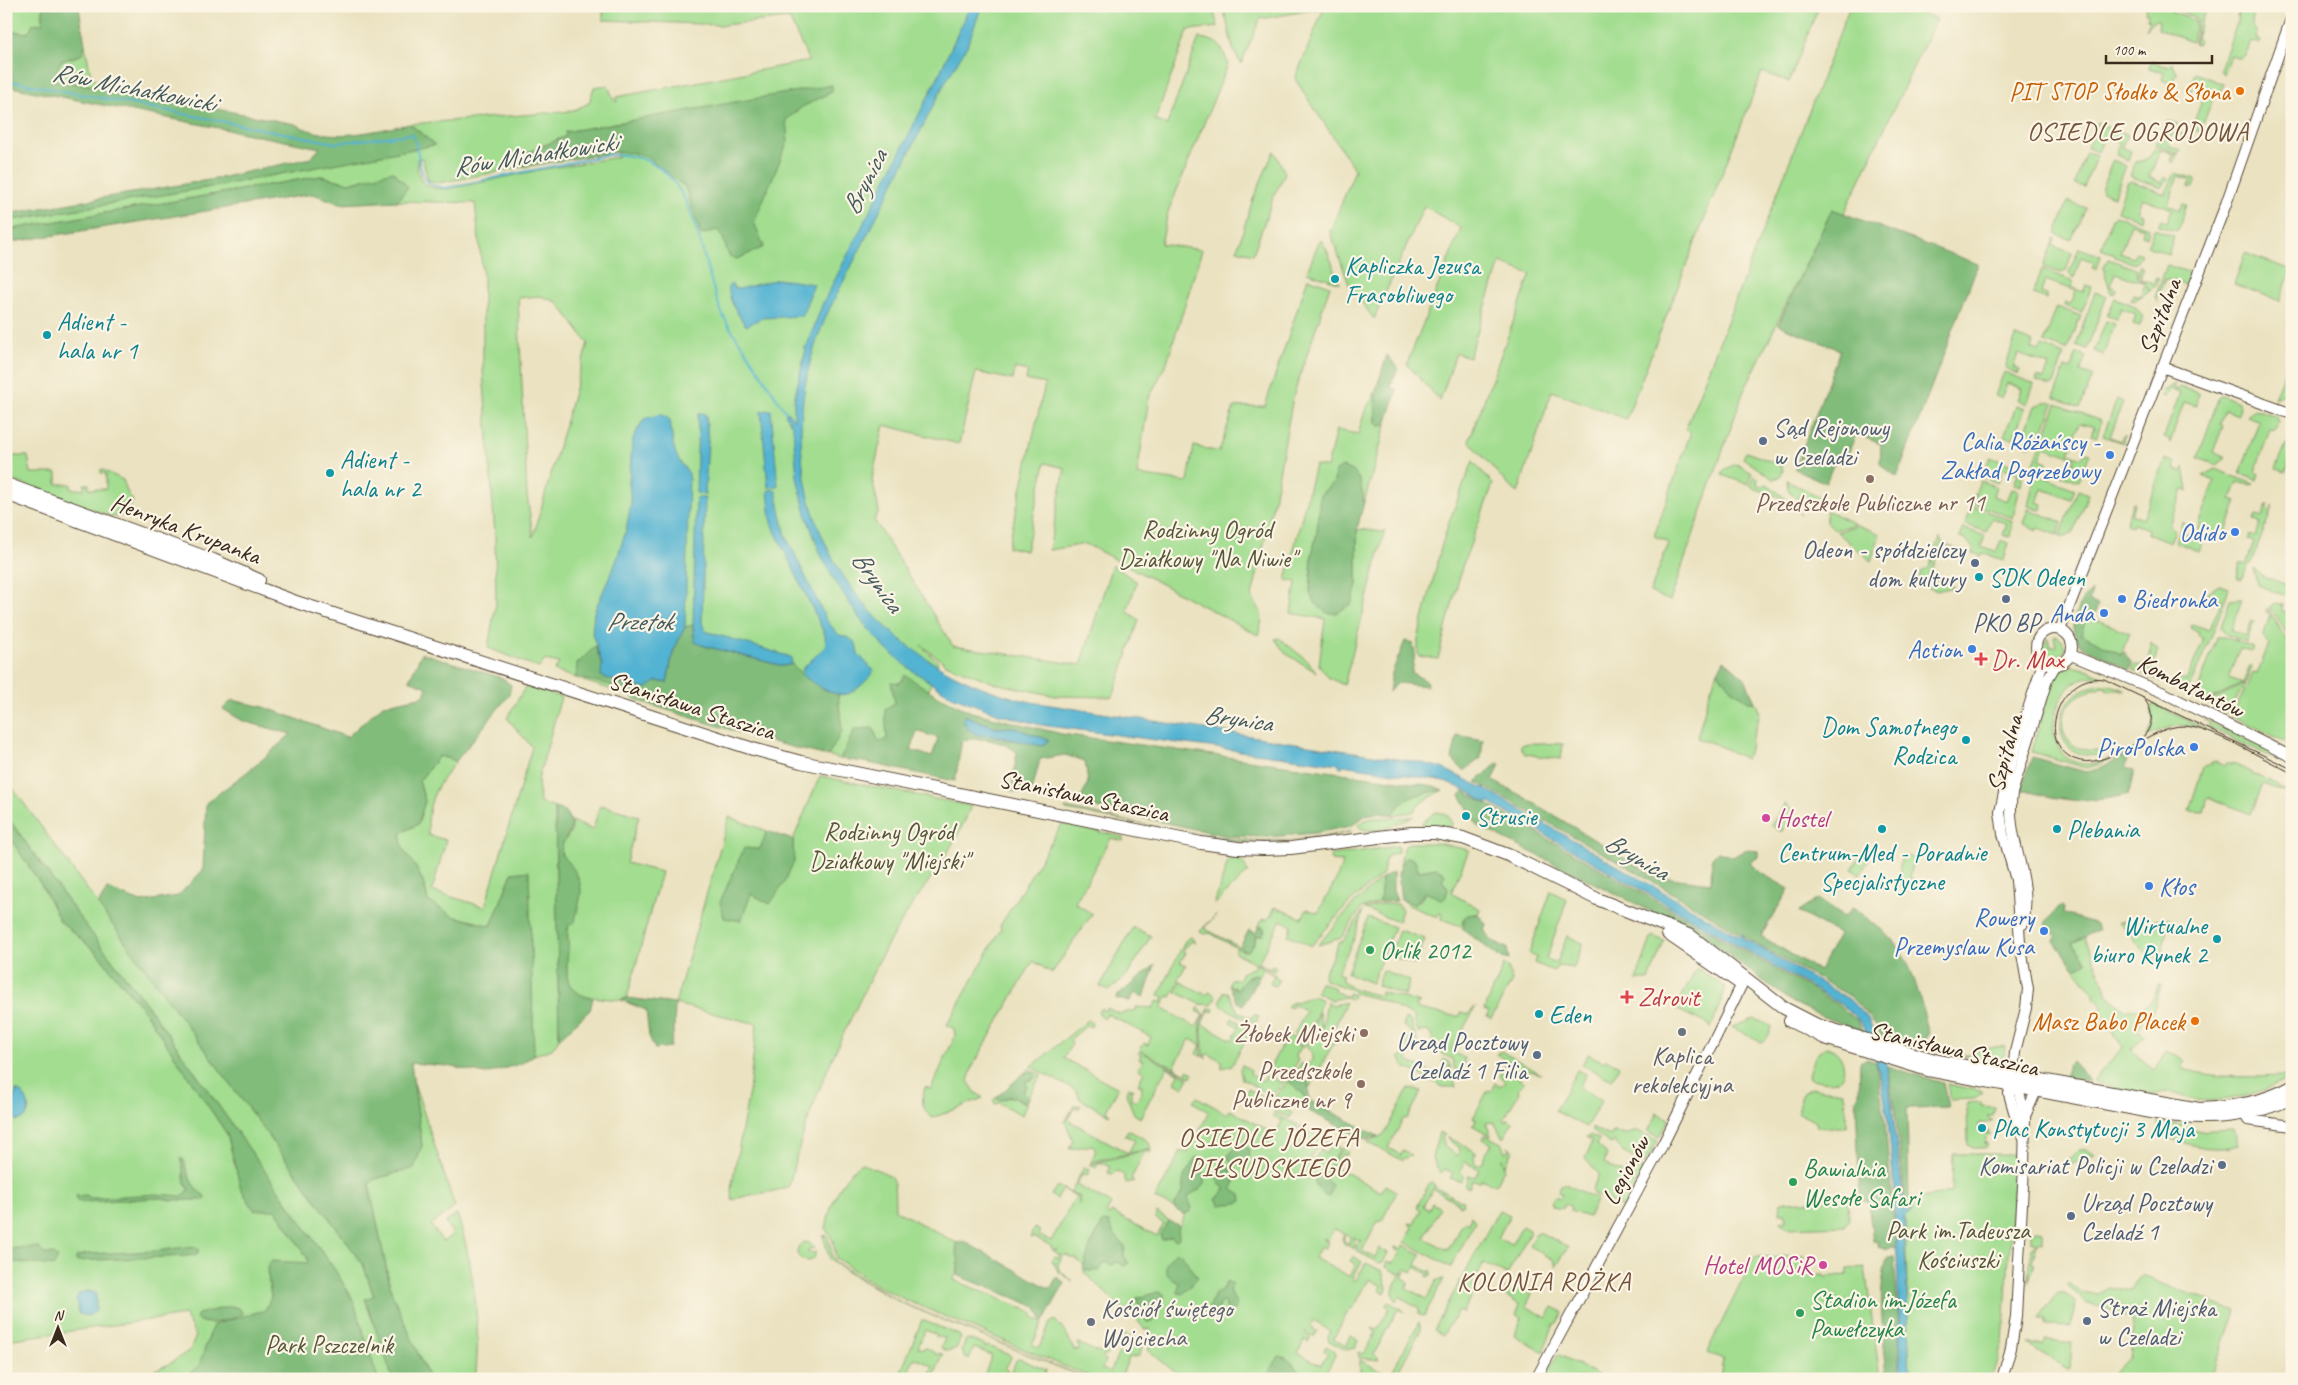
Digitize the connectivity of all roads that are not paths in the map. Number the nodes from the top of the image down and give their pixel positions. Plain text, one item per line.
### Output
1 (2292, 16) edge
2 (2162, 367) junction
3 (2292, 414) edge
4 (6, 484) edge
5 (6, 494) edge
6 (347, 618) junction
7 (2060, 630) junction
8 (2071, 655) junction
9 (2043, 662) junction
10 (2055, 666) junction
11 (518, 674) joint
12 (2292, 757) edge
13 (2021, 882) junction
14 (1743, 981) junction
15 (2012, 1080) junction
16 (2292, 1087) edge
17 (2036, 1091) junction
18 (2292, 1098) edge
19 (2245, 1115) junction
20 (2025, 1117) junction
21 (2292, 1126) edge
22 (2024, 1138) junction
23 (1536, 1379) edge
24 (2002, 1379) edge

1 - 2 street, Szpitalna
2 - 3 street
2 - 7 street, Szpitalna
4 - 6 main road, Henryka Krupanka
5 - 6 main road, Henryka Krupanka
6 - 11 main road, Henryka Krupanka
7 - 8 street
7 - 9 street
8 - 10 street
8 - 12 street, Kombatantów
9 - 10 street
9 - 13 street, Szpitalna
10 - 13 street, Szpitalna
11 - 14 main road, Stanisława Staszica
13 - 15 street
14 - 15 main road, Stanisława Staszica
14 - 23 street, Legionów
15 - 16 main road, Stanisława Staszica
15 - 17 main road, Stanisława Staszica
15 - 20 street
15 - 22 street
17 - 19 main road, Stanisława Staszica
17 - 20 street
18 - 19 main road, Stanisława Staszica
19 - 21 street
20 - 22 street
22 - 24 street

